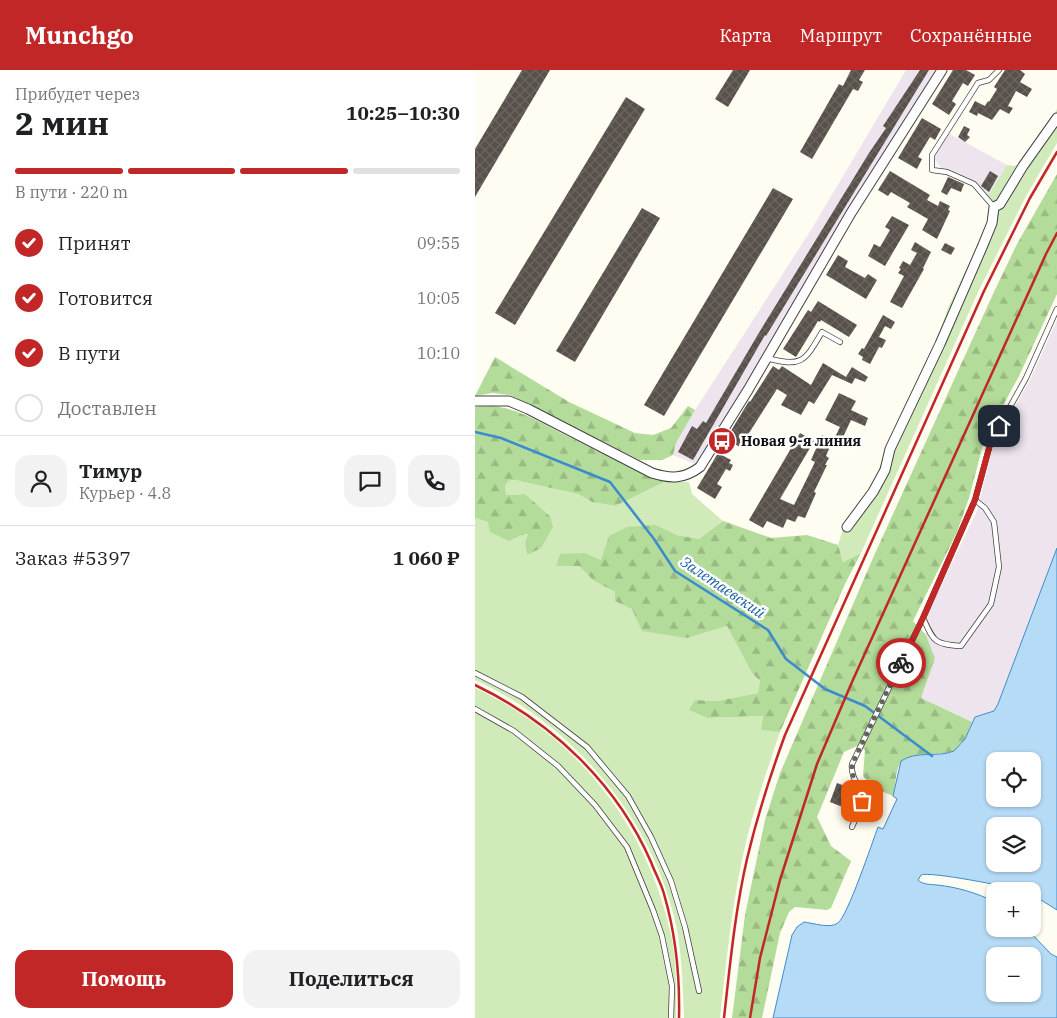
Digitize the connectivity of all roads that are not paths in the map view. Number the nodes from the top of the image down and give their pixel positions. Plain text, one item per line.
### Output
1 (942, 70) edge
2 (999, 70) edge
3 (1057, 118) edge
4 (994, 207) junction
5 (1057, 309) edge
6 (840, 342) dead end
7 (767, 358) junction
8 (475, 401) edge
9 (975, 500) junction
10 (847, 527) dead end
11 (923, 618) junction
12 (475, 673) edge
13 (475, 709) edge
14 (852, 827) dead end
15 (699, 992) dead end
16 (671, 1018) edge

1 - 7 street
2 - 4 lane
3 - 4 street
4 - 10 street
5 - 9 lane
6 - 7 lane
7 - 8 street
9 - 11 lane
9 - 11 lane
11 - 14 lane
12 - 15 lane
13 - 16 lane

